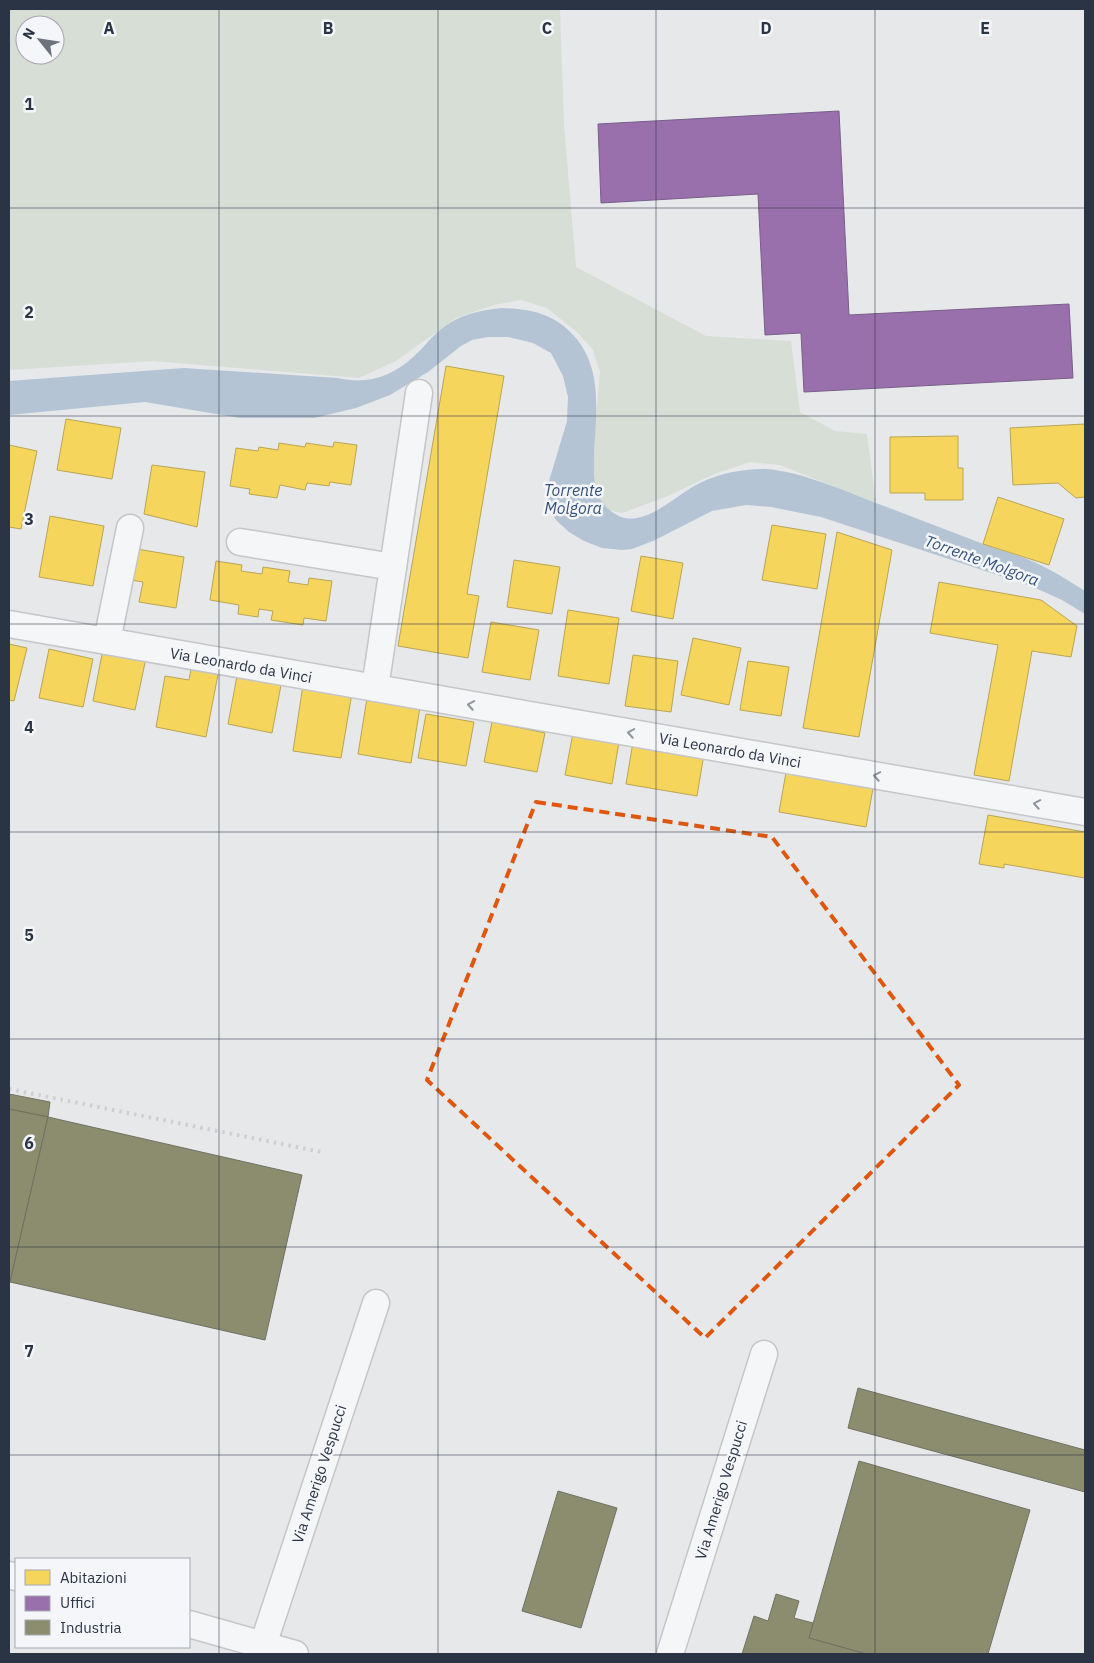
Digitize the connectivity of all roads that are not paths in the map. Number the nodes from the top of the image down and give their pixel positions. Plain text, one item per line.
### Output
1 (419, 393) dead end
2 (130, 528) dead end
3 (240, 542) dead end
4 (393, 567) junction
5 (9, 624) edge
6 (107, 641) junction
7 (375, 688) junction
8 (1085, 812) edge
9 (376, 1303) dead end
10 (764, 1354) dead end
11 (190, 1624) edge
12 (263, 1645) junction
13 (295, 1654) edge
14 (670, 1654) edge

1 - 4 street
2 - 6 street
3 - 4 street
4 - 7 street
5 - 6 street, Via Leonardo da Vinci
6 - 7 street, Via Leonardo da Vinci
8 -> 7 street, Via Leonardo da Vinci
9 - 12 street, Via Amerigo Vespucci
10 - 14 street, Via Amerigo Vespucci
11 - 12 street
12 - 13 street

